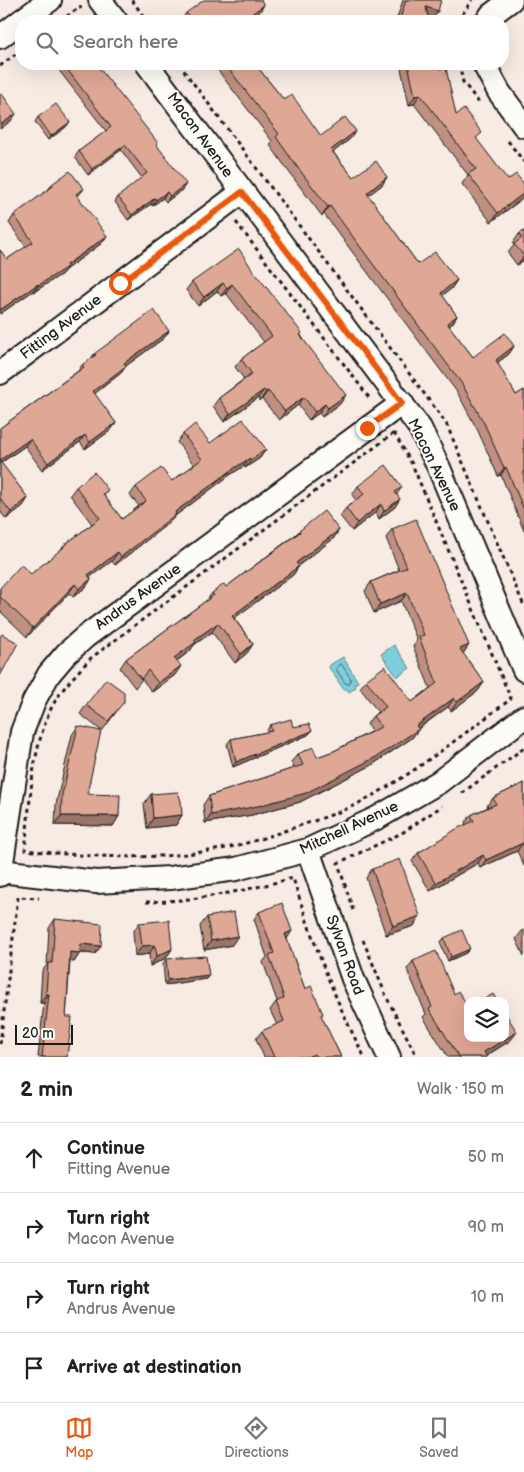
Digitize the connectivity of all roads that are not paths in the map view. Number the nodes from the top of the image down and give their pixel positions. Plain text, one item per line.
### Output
1 (50, 0) edge
2 (511, 0) edge
3 (90, 3) edge
4 (29, 15) edge
5 (107, 15) edge
6 (491, 15) edge
7 (15, 26) edge
8 (0, 37) edge
9 (151, 70) edge
10 (487, 70) edge
11 (524, 126) edge
12 (242, 192) junction
13 (0, 373) edge
14 (402, 403) junction
15 (524, 670) edge
16 (524, 717) edge
17 (308, 850) junction
18 (0, 871) edge
19 (0, 875) edge
20 (389, 1057) edge

1 - 4 street
2 - 6 street
3 - 5 street
7 - 8 street
9 - 12 street, Macon Avenue
10 - 11 street
12 - 13 street, Fitting Avenue
12 - 14 street, Macon Avenue
14 - 15 street, Macon Avenue
14 - 18 street, Andrus Avenue
16 - 17 street, Mitchell Avenue
17 - 18 street, Mitchell Avenue
17 - 20 street, Sylvan Road
18 - 19 street, Andrus Avenue

